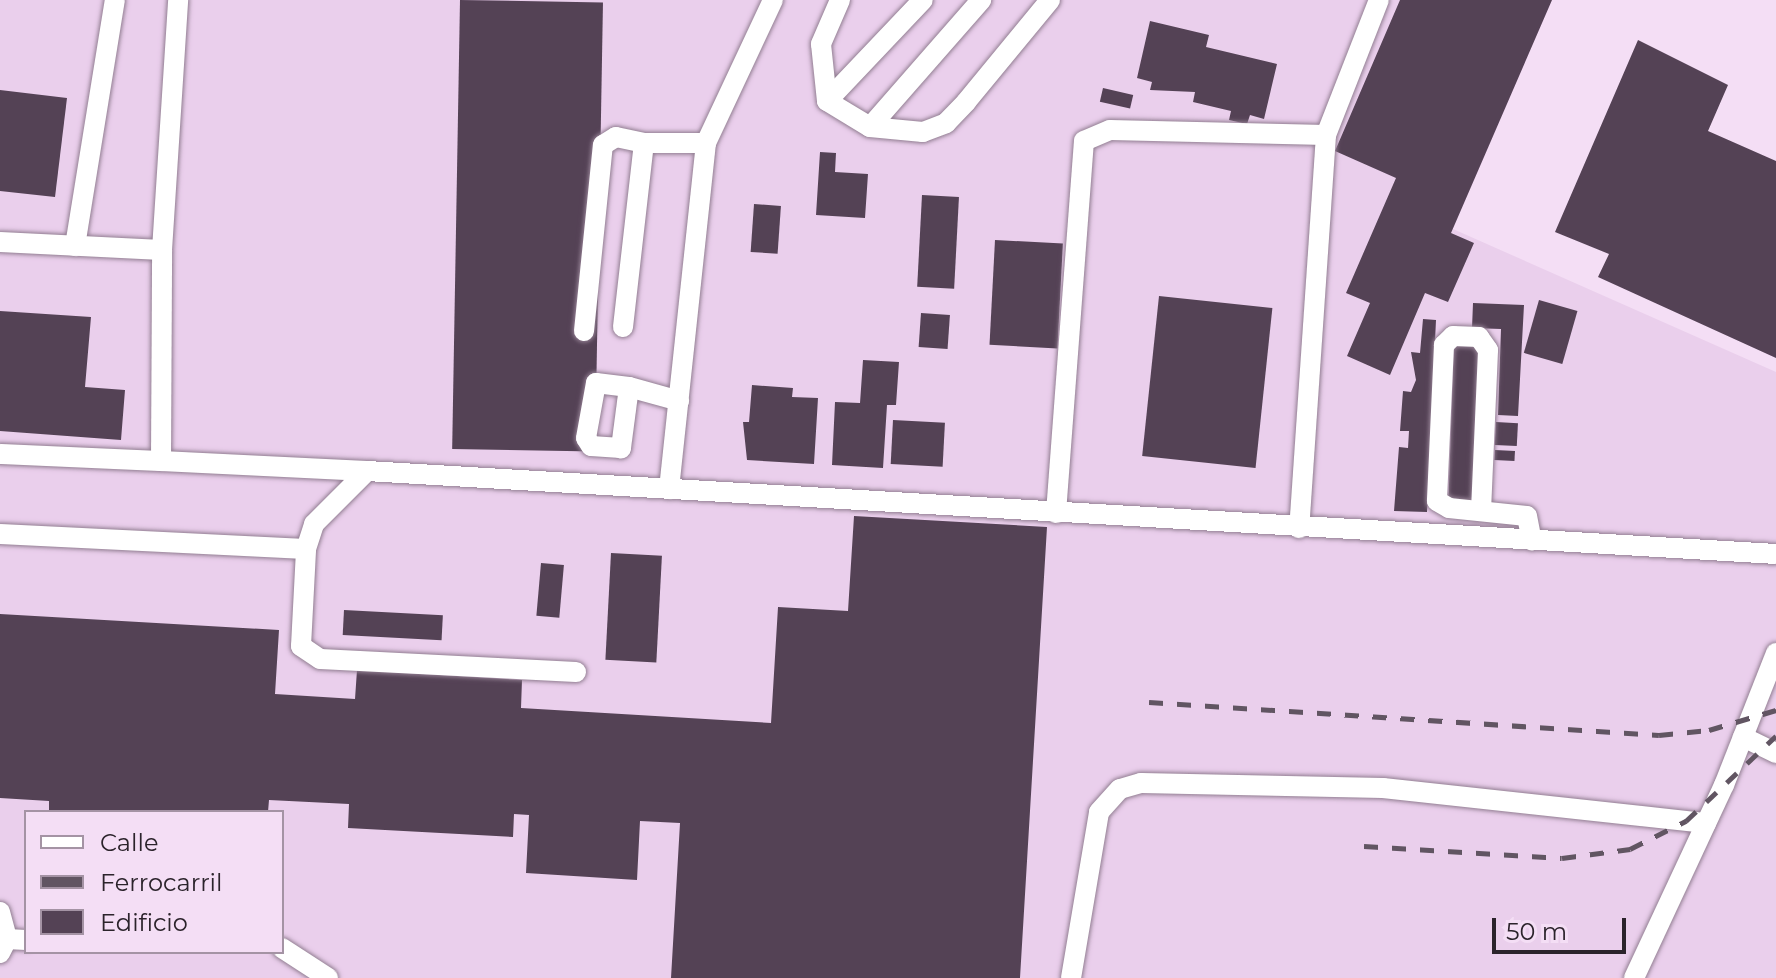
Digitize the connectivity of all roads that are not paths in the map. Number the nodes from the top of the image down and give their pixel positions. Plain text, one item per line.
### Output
1 (115, 0) edge
2 (178, 0) edge
3 (773, 0) edge
4 (840, 0) edge
5 (923, 0) edge
6 (981, 0) edge
7 (1050, 0) edge
8 (1375, 2) edge
9 (827, 101) junction
10 (870, 127) junction
11 (1326, 135) junction
12 (644, 143) junction
13 (706, 143) junction
14 (0, 242) edge
15 (75, 246) junction
16 (162, 250) junction
17 (623, 327) dead end
18 (584, 331) dead end
19 (629, 387) dead end
20 (679, 401) junction
21 (0, 454) edge
22 (161, 461) junction
23 (367, 471) junction
24 (669, 489) junction
25 (1481, 511) junction
26 (1056, 513) junction
27 (1299, 528) junction
28 (0, 534) edge
29 (1532, 541) junction
30 (306, 549) junction
31 (1776, 554) edge
32 (1776, 653) edge
33 (576, 672) dead end
34 (1743, 737) junction
35 (1776, 753) edge
36 (1706, 823) junction
37 (0, 912) edge
38 (11, 944) edge
39 (284, 949) edge
40 (328, 978) edge
41 (1071, 978) edge
42 (1634, 978) edge

1 - 15 lane
2 - 16 lane
3 - 13 lane
4 - 9 lane
5 - 9 lane
6 - 10 lane
7 - 10 lane
8 - 11 lane
9 - 10 lane
11 - 26 lane
11 - 27 lane
12 - 13 lane
12 - 17 lane
12 - 18 lane
13 - 20 lane
14 - 15 lane
15 - 16 lane
16 - 22 lane
19 - 20 lane
20 - 24 lane
21 - 22 lane
22 - 23 lane
23 - 24 lane
23 - 30 lane
24 - 26 lane
25 - 25 lane
25 - 29 lane
26 - 27 lane
27 - 29 lane
28 - 30 lane
29 - 31 lane
30 - 33 lane
32 - 34 lane
34 - 35 lane
34 - 36 lane
36 - 41 lane
36 - 42 lane
37 - 38 lane
39 - 40 lane

